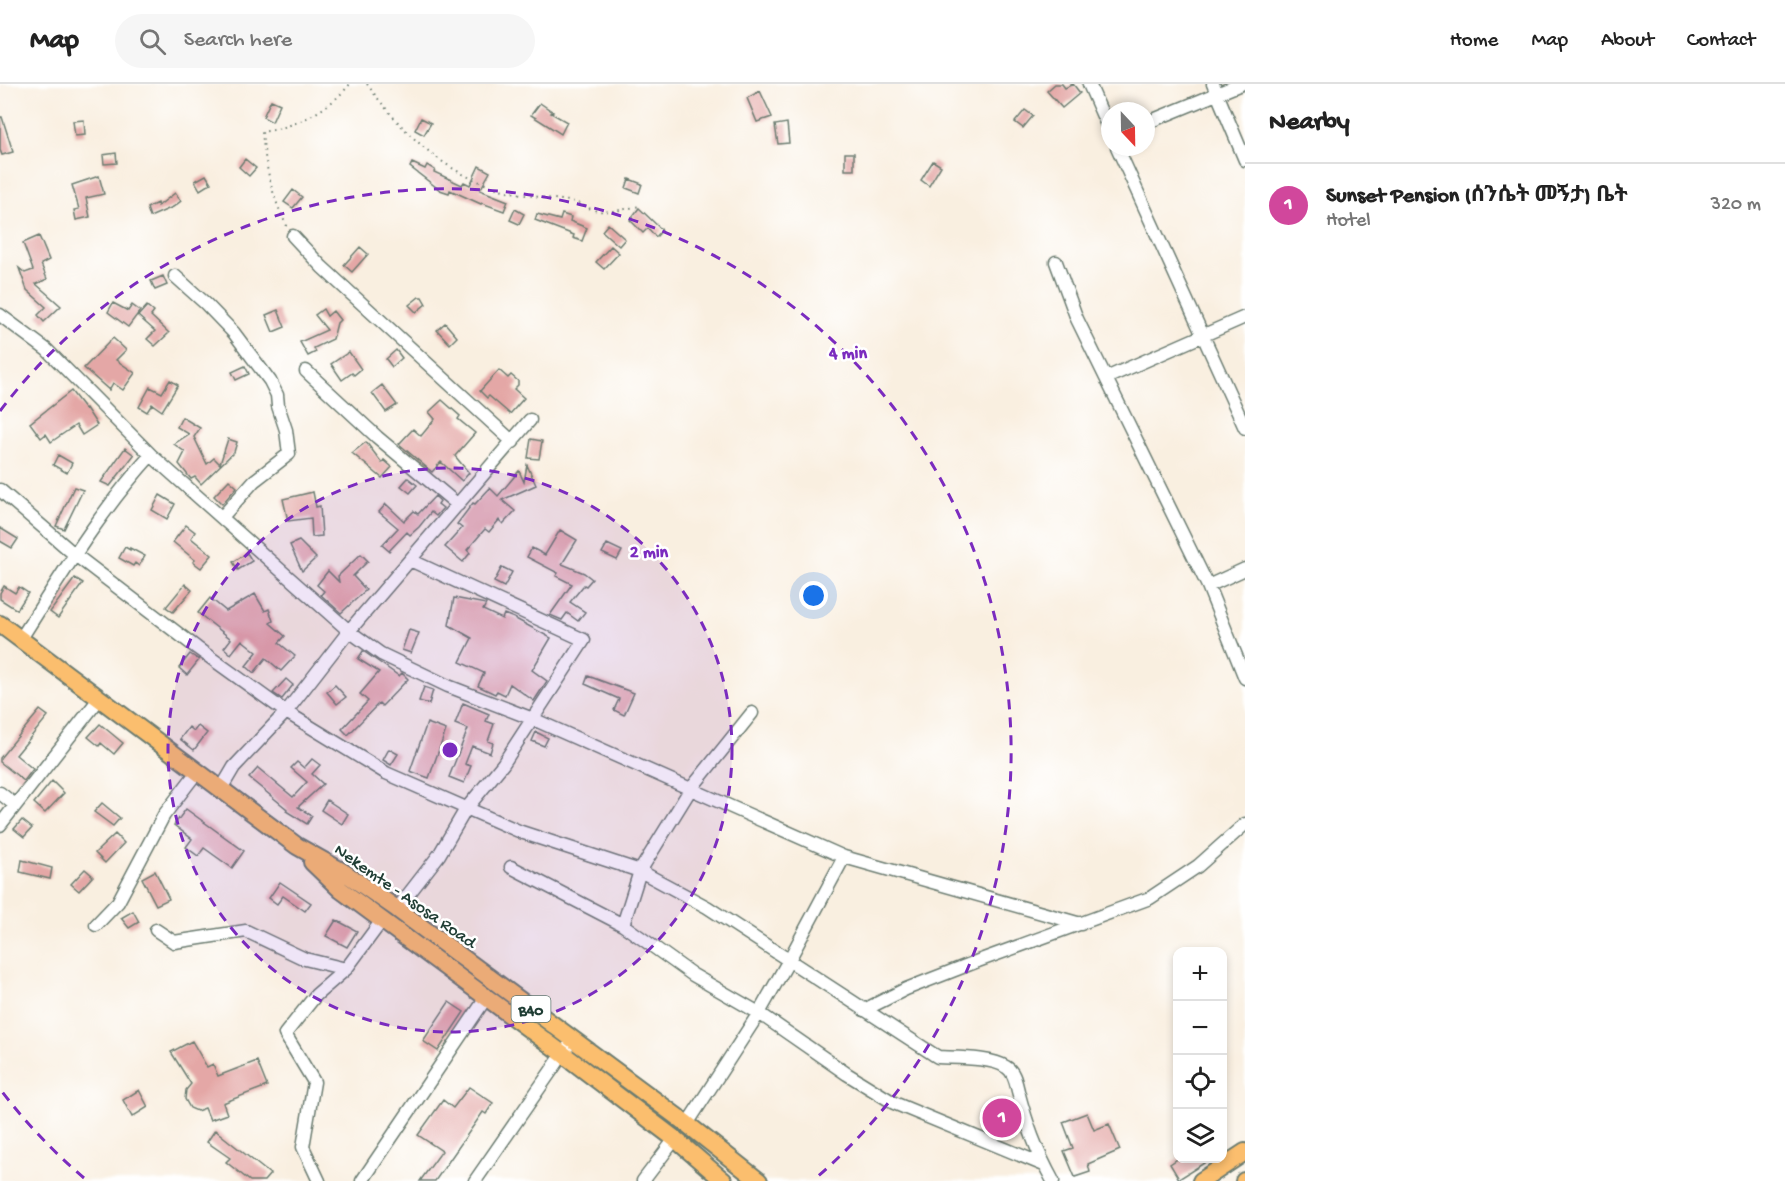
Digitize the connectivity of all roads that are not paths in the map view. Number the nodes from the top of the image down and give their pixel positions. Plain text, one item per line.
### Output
1 (1089, 84) edge
2 (1241, 84) edge
3 (1215, 89) edge
4 (1101, 111) edge
5 (1155, 119) edge
6 (1121, 156) edge
7 (1245, 160) edge
8 (293, 236) road end
9 (1056, 262) dead end
10 (175, 276) dead end
11 (0, 315) edge
12 (1245, 317) edge
13 (1203, 335) junction
14 (306, 371) dead end
15 (1106, 378) junction
16 (530, 420) dead end
17 (1245, 428) edge
18 (513, 442) junction
19 (151, 455) junction
20 (0, 490) edge
21 (458, 505) junction
22 (222, 518) junction
23 (74, 554) junction
24 (410, 560) junction
25 (1245, 569) edge
26 (1208, 586) junction
27 (0, 624) edge
28 (349, 631) junction
29 (20, 640) junction
30 (1245, 678) edge
31 (99, 699) junction
32 (286, 712) junction
33 (752, 713) dead end
34 (533, 719) junction
35 (197, 772) junction
36 (221, 789) junction
37 (690, 790) junction
38 (0, 793) edge
39 (15, 805) junction
40 (466, 809) junction
41 (1245, 824) edge
42 (0, 825) edge
43 (297, 846) junction
44 (844, 857) junction
45 (511, 867) dead end
46 (640, 871) junction
47 (397, 909) junction
48 (383, 919) junction
49 (1081, 924) junction
50 (96, 925) dead end
51 (623, 926) junction
52 (156, 930) dead end
53 (789, 960) junction
54 (346, 969) junction
55 (486, 998) junction
56 (864, 1010) junction
57 (759, 1013) junction
58 (568, 1047) junction
59 (687, 1124) junction
60 (675, 1139) junction
61 (1245, 1152) edge
62 (1044, 1165) junction
63 (319, 1181) edge
64 (362, 1181) edge
65 (475, 1181) edge
66 (643, 1181) edge
67 (724, 1181) edge
68 (759, 1181) edge
69 (1053, 1181) edge
70 (1201, 1181) edge

1 - 4 street
2 - 3 street
3 - 5 street
3 - 7 street
6 - 13 street
8 - 18 street
9 - 15 street
10 - 22 street
11 - 19 street
12 - 13 street
13 - 15 street
13 - 17 street
14 - 21 street
15 - 26 street
16 - 18 street
18 - 21 street
19 - 22 street
19 - 23 street
20 - 23 street
21 - 24 street
22 - 28 street
23 - 29 street
23 - 32 street
24 - 28 street
24 - 34 street
25 - 26 street
26 - 30 street
27 - 29 highway, Nekemte - Asosa Road / B40
28 - 32 street
28 - 34 street
29 - 31 highway, Nekemte - Asosa Road / B40
31 - 35 highway, Nekemte - Asosa Road / B40
31 - 39 street
32 - 36 street
32 - 40 street
33 - 37 street
34 - 37 street
34 - 40 street
35 - 36 highway, Nekemte - Asosa Road / B40
35 - 50 street
36 - 43 highway, Nekemte - Asosa Road / B40
37 - 44 street
37 - 46 street
38 - 39 street
39 - 42 street
40 - 46 street
40 - 47 street
41 - 49 street
43 - 47 highway, Nekemte - Asosa Road / B40
43 - 48 highway, B40
44 - 49 street
44 - 53 street
45 - 51 street
46 - 51 street
46 - 53 street
47 - 58 highway, Nekemte - Asosa Road / B40
48 - 54 street
48 - 55 highway, B40
49 - 56 street
51 - 57 street
52 - 54 street
53 - 56 street
53 - 57 street
54 - 63 street
55 - 58 highway, B40
55 - 64 street
56 - 62 street
57 - 59 street
57 - 62 street
58 - 59 highway, Nekemte - Asosa Road / B40
58 - 60 highway, B40
58 - 65 street
59 - 68 highway, Nekemte - Asosa Road / B40
60 - 66 street
60 - 67 highway, B40
61 - 70 highway
62 - 69 street

